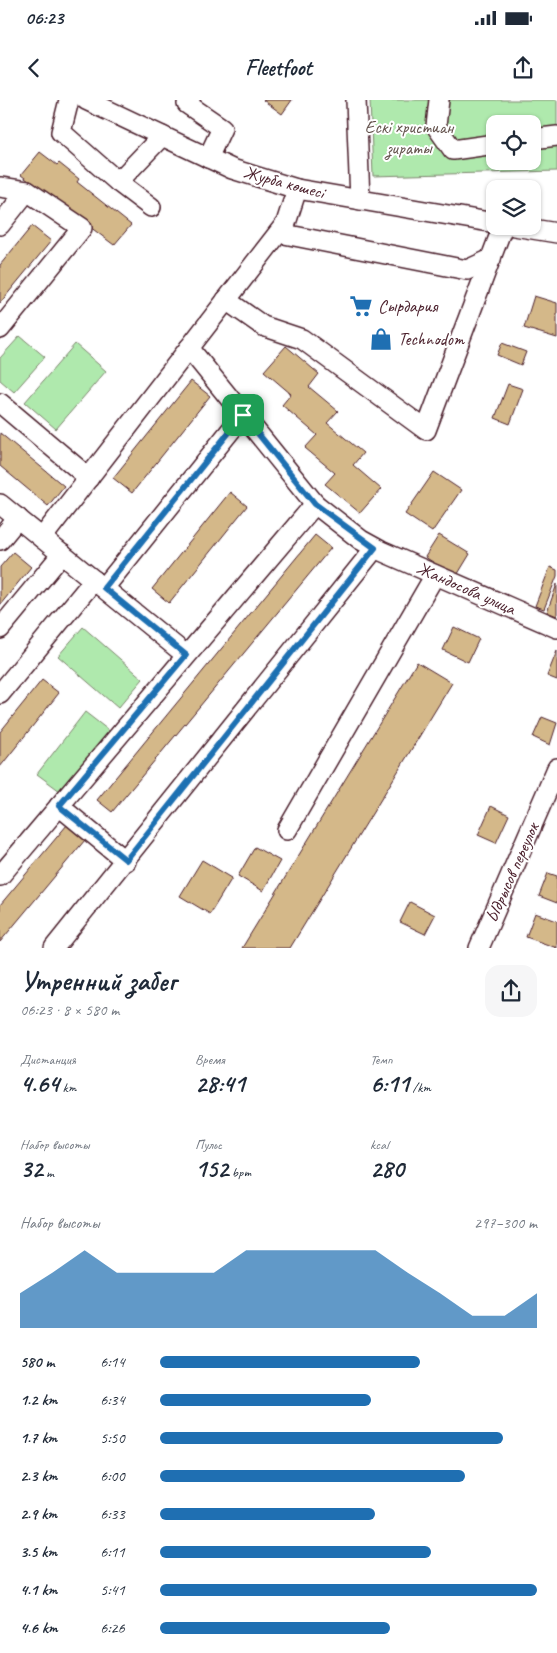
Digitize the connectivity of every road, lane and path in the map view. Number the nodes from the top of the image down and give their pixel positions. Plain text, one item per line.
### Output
1 (69, 100) edge
2 (356, 100) edge
3 (438, 100) edge
4 (185, 101) edge
5 (97, 102) edge
6 (162, 136) junction
7 (557, 136) edge
8 (541, 138) edge
9 (486, 145) edge
10 (208, 158) junction
11 (118, 182) junction
12 (0, 187) edge
13 (297, 189) junction
14 (27, 191) junction
15 (360, 200) junction
16 (151, 207) dead end
17 (486, 221) edge
18 (0, 225) edge
19 (541, 230) edge
20 (279, 233) junction
21 (557, 233) edge
22 (500, 235) edge
23 (491, 259) junction
24 (226, 300) junction
25 (0, 329) edge
26 (189, 348) junction
27 (0, 404) edge
28 (243, 415) junction
29 (89, 478) junction
30 (0, 504) edge
31 (315, 504) junction
32 (18, 518) junction
33 (42, 538) junction
34 (0, 540) edge
35 (375, 548) junction
36 (62, 554) junction
37 (435, 574) junction
38 (99, 584) junction
39 (557, 628) edge
40 (0, 629) edge
41 (186, 655) junction
42 (0, 694) edge
43 (557, 768) edge
44 (59, 806) junction
45 (287, 830) dead end
46 (126, 860) junction
47 (3, 865) edge
48 (54, 948) edge
49 (479, 948) edge

1 - 11 street
2 - 15 street
3 - 9 street
4 - 10 street
5 - 6 street, Журба көшесі
6 - 10 street, Журба көшесі
6 - 11 street
7 - 8 street
10 - 13 street, Журба көшесі
11 - 16 street
12 - 14 street
13 - 15 street, Журба көшесі
13 - 20 street
14 - 18 street
14 - 25 street
15 - 17 street, Журба көшесі
19 - 21 street
20 - 23 street
20 - 24 street
22 - 23 street
23 - 24 street
24 - 26 street
26 - 28 street, Жандосова улица
26 - 29 street
27 - 29 street
28 - 31 street, Жандосова улица
28 - 38 street
29 - 33 street
30 - 32 street
31 - 35 street, Жандосова улица
31 - 41 street
32 - 33 street
32 - 34 street
33 - 36 street
35 - 37 street, Жандосова улица
35 - 46 street
36 - 38 street
36 - 40 street
37 - 39 street, Жандосова улица
37 - 45 street
38 - 41 street
38 - 42 street
41 - 44 street
43 - 49 street, Ыдрысов переулок
44 - 46 street
44 - 47 street
46 - 48 street

